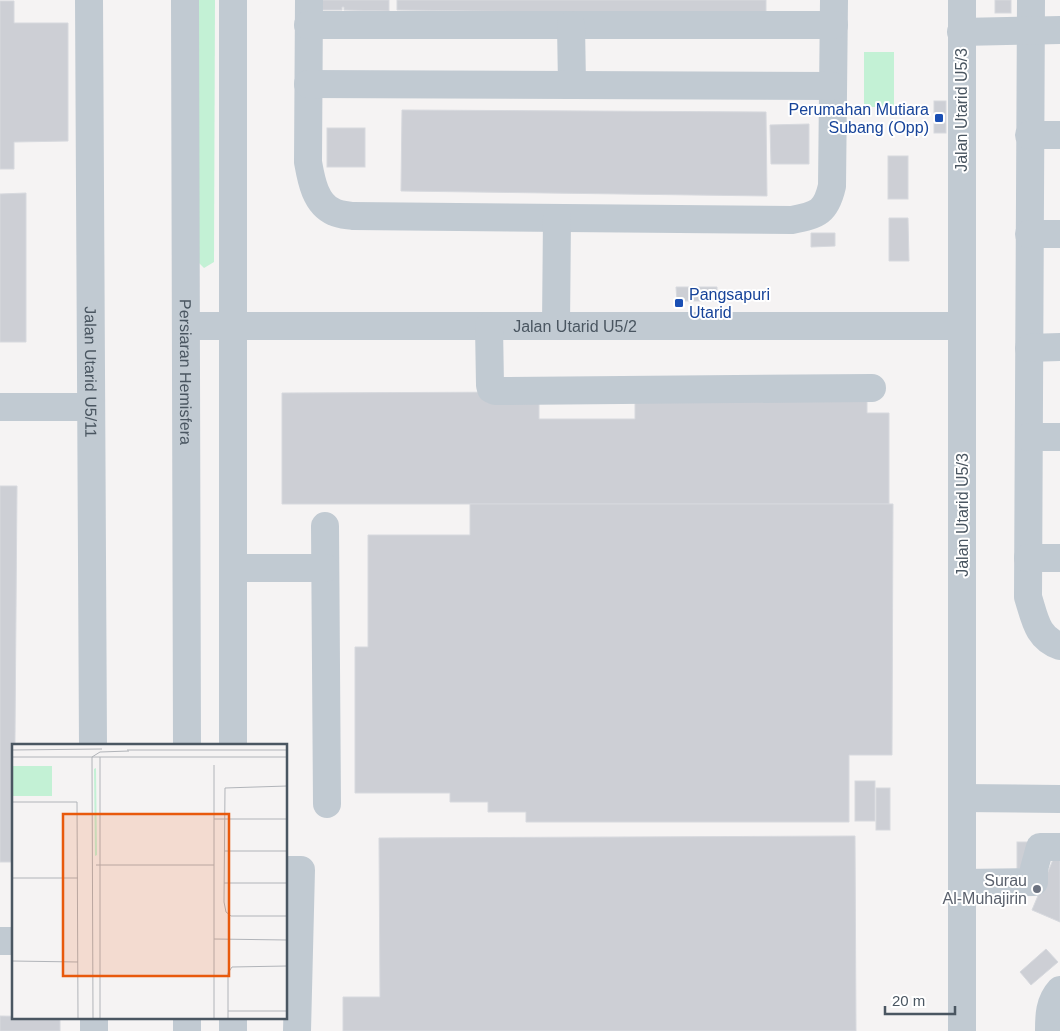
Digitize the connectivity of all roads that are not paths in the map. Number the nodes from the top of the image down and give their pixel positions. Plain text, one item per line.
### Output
1 (88, 0) edge
2 (185, 0) edge
3 (233, 0) edge
4 (962, 0) edge
5 (1031, 0) edge
6 (309, 12) edge
7 (834, 12) edge
8 (571, 25) junction
9 (1030, 30) junction
10 (1060, 30) edge
11 (961, 32) junction
12 (308, 84) junction
13 (572, 85) junction
14 (833, 86) junction
15 (1029, 135) junction
16 (1060, 135) edge
17 (557, 218) junction
18 (1029, 234) junction
19 (1060, 234) edge
20 (187, 326) junction
21 (233, 326) junction
22 (490, 326) junction
23 (556, 326) junction
24 (962, 326) junction
25 (1060, 347) edge
26 (1029, 348) junction
27 (872, 388) dead end
28 (0, 407) edge
29 (91, 407) junction
30 (1029, 437) junction
31 (1060, 437) edge
32 (325, 526) dead end
33 (1028, 558) junction
34 (1060, 558) edge
35 (233, 568) junction
36 (325, 568) junction
37 (1060, 646) edge
38 (92, 744) edge
39 (187, 744) edge
40 (233, 744) edge
41 (962, 798) junction
42 (1060, 799) edge
43 (327, 804) dead end
44 (1060, 847) edge
45 (288, 870) edge
46 (962, 883) junction
47 (1060, 990) edge
48 (94, 1018) edge
49 (187, 1018) edge
50 (233, 1018) edge
51 (94, 1031) edge
52 (188, 1031) edge
53 (233, 1031) edge
54 (297, 1031) edge
55 (962, 1031) edge
56 (1049, 1031) edge

1 - 29 street, Jalan Utarid U5/11
2 - 20 street, Persiaran Hemisfera
3 - 21 street
4 - 11 street, Jalan Utarid U5/3
5 - 9 street
6 - 8 street
6 - 12 street
7 - 8 street
7 - 14 street
8 - 13 street
9 - 10 street
9 - 11 street
9 - 15 street
11 - 24 street, Jalan Utarid U5/3
12 - 13 street
12 - 17 street
13 - 14 street
14 - 17 street
15 - 16 street
15 - 18 street
17 - 23 street
18 - 19 street
18 - 26 street
20 - 21 street, Jalan Utarid U5/2
20 - 39 street, Persiaran Hemisfera
21 - 22 street, Jalan Utarid U5/2
21 - 35 street
22 - 23 street, Jalan Utarid U5/2
22 - 27 street
23 - 24 street, Jalan Utarid U5/2
24 - 41 street, Jalan Utarid U5/3
25 - 26 street
26 - 30 street
28 - 29 street
29 - 38 street, Jalan Utarid U5/11
30 - 31 street
30 - 33 street
32 - 36 street
33 - 34 street
33 - 37 street
35 - 36 street
35 - 40 street
36 - 43 street
41 - 42 street
41 - 46 street, Jalan Utarid U5/3
44 - 46 street
45 - 54 street
46 - 55 street, Jalan Utarid U5/3
47 - 56 street
48 - 51 street
49 - 52 street
50 - 53 street

